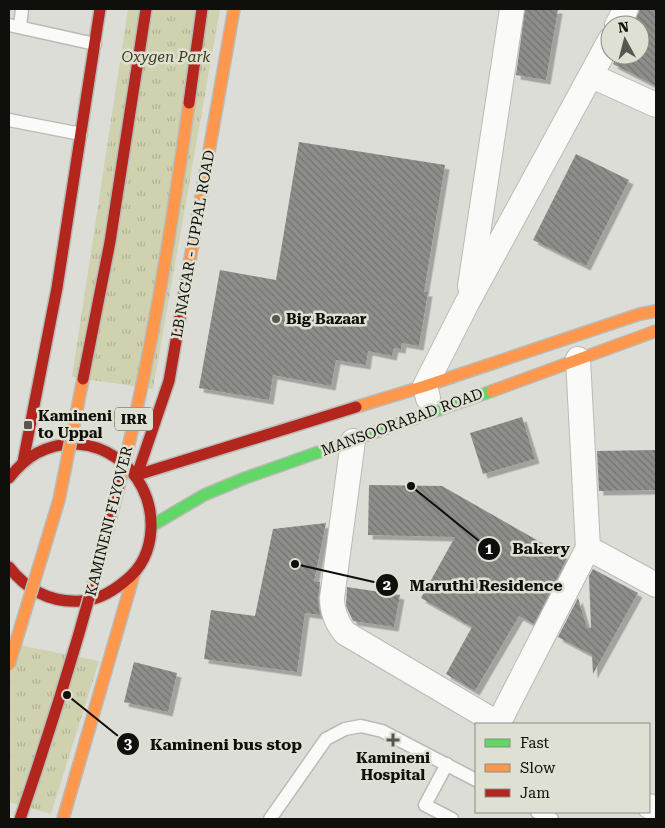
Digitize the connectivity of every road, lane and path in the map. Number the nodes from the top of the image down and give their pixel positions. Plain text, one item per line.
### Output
1 (22, 9) edge
2 (100, 9) edge
3 (146, 9) edge
4 (202, 9) edge
5 (234, 9) edge
6 (512, 9) edge
7 (14, 25) edge
8 (95, 44) junction
9 (600, 60) edge
10 (592, 76) junction
11 (656, 105) edge
12 (9, 120) edge
13 (81, 134) junction
14 (467, 303) junction
15 (656, 311) edge
16 (656, 331) edge
17 (578, 359) junction
18 (487, 378) junction
19 (424, 386) junction
20 (433, 412) junction
21 (353, 441) junction
22 (23, 462) junction
23 (137, 475) junction
24 (9, 478) edge
25 (153, 525) junction
26 (588, 548) junction
27 (9, 567) edge
28 (134, 574) junction
29 (656, 585) edge
30 (9, 666) edge
31 (496, 723) edge
32 (499, 723) edge
33 (447, 764) junction
34 (475, 779) edge
35 (539, 813) edge
36 (66, 818) edge
37 (20, 819) edge
38 (270, 819) edge
39 (452, 819) edge
40 (552, 819) edge

1 - 7 lane
2 - 8 main road
3 - 30 main road, bridge
4 - 37 main road, KAMINENI FLYOVER / IRR, bridge
5 - 23 main road, LB NAGAR - UPPAL ROAD
6 - 14 street
7 - 8 lane
8 - 13 main road
9 - 10 street
10 - 11 street
10 - 14 street
12 - 13 lane
13 - 22 main road
14 - 19 street
15 - 18 main road
16 - 17 main road, MANSOORABAD ROAD
17 - 18 main road, MANSOORABAD ROAD
17 - 26 street
18 - 19 main road
18 - 20 main road, MANSOORABAD ROAD
19 - 20 street
19 - 23 main road
20 - 21 main road, MANSOORABAD ROAD
21 - 25 main road, MANSOORABAD ROAD
21 - 31 street
22 - 23 main road
22 - 24 main road
23 - 25 main road
25 - 28 main road
26 - 29 street
26 - 32 street
27 - 28 main road
28 - 36 main road
33 - 34 lane
33 - 38 lane
33 - 39 lane
35 - 40 lane

